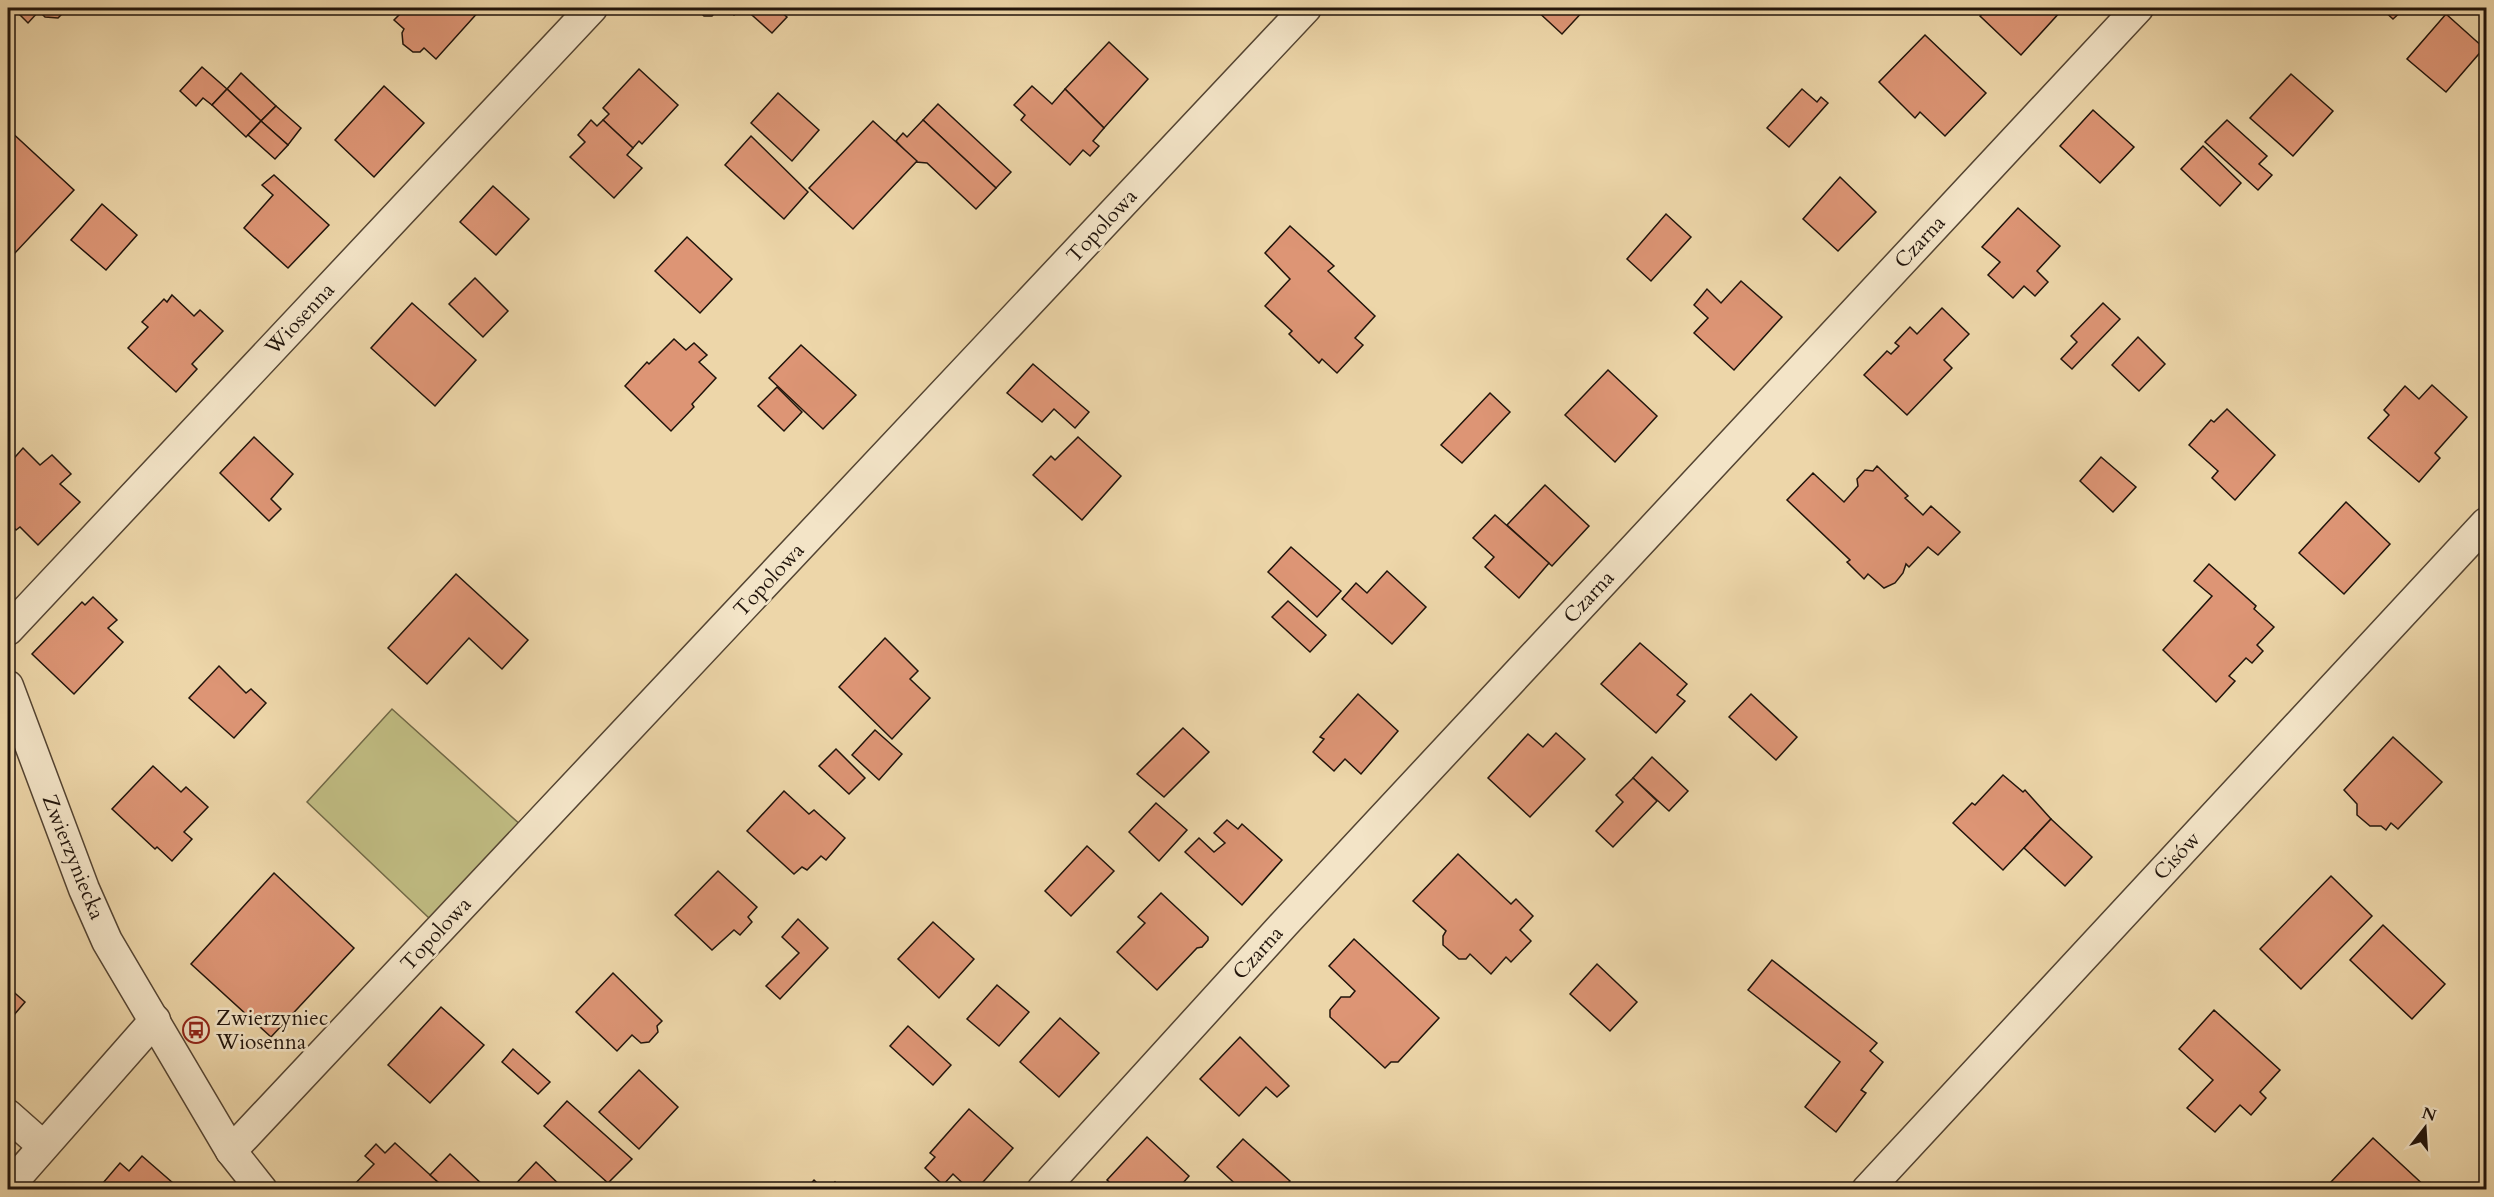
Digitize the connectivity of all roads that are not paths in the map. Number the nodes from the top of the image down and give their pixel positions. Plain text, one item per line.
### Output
1 (592, 8) edge
2 (1306, 8) edge
3 (2138, 8) edge
4 (2487, 523) edge
5 (8, 630) edge
6 (8, 686) edge
7 (155, 1020) junction
8 (8, 1114) edge
9 (43, 1146) junction
10 (231, 1151) junction
11 (8, 1187) edge
12 (262, 1190) edge
13 (1042, 1190) edge
14 (1867, 1190) edge

1 - 5 street, Wiosenna
2 - 10 street, Topolowa
3 - 13 street, Czarna
4 - 14 street, Cisów
6 - 7 street, Zwierzyniecka
7 - 9 street
7 - 10 street, Zwierzyniecka
8 - 9 street
9 - 11 street
10 - 12 street, Zwierzyniecka

